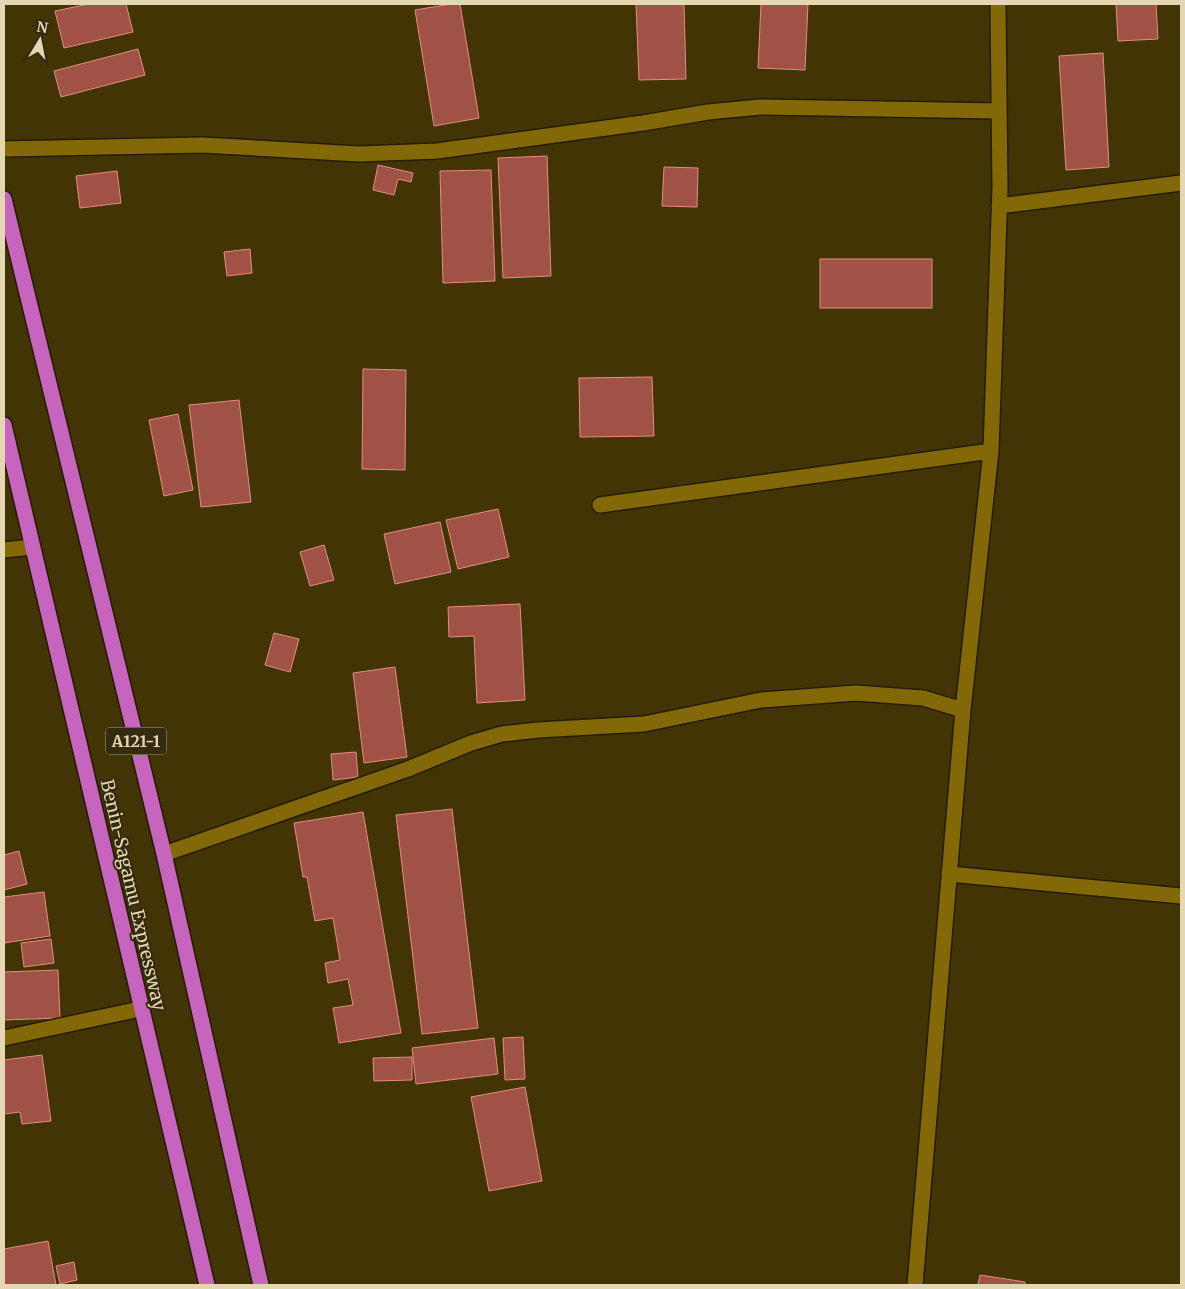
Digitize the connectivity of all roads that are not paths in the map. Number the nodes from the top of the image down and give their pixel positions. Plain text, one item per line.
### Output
1 (998, 4) edge
2 (999, 111) junction
3 (4, 149) edge
4 (1181, 183) edge
5 (4, 199) edge
6 (999, 206) junction
7 (4, 425) edge
8 (991, 452) junction
9 (600, 505) dead end
10 (32, 547) junction
11 (4, 550) edge
12 (963, 710) junction
13 (164, 854) junction
14 (949, 874) junction
15 (1181, 896) edge
16 (140, 1009) junction
17 (4, 1038) edge
18 (207, 1285) edge
19 (261, 1285) edge
20 (915, 1285) edge

1 - 2 street
2 - 3 street
2 - 6 street
4 - 6 street
5 - 13 highway, A121-1
6 - 8 street
7 - 10 highway, Benin-Sagamu Expressway / A121-1
8 - 9 street
8 - 12 street
10 - 11 street
10 - 16 highway, Benin-Sagamu Expressway / A121-1
12 - 13 street
12 - 14 street
13 - 19 highway, A121-1
14 - 15 street
14 - 20 street
16 - 17 street
16 - 18 highway, Benin-Sagamu Expressway / A121-1

